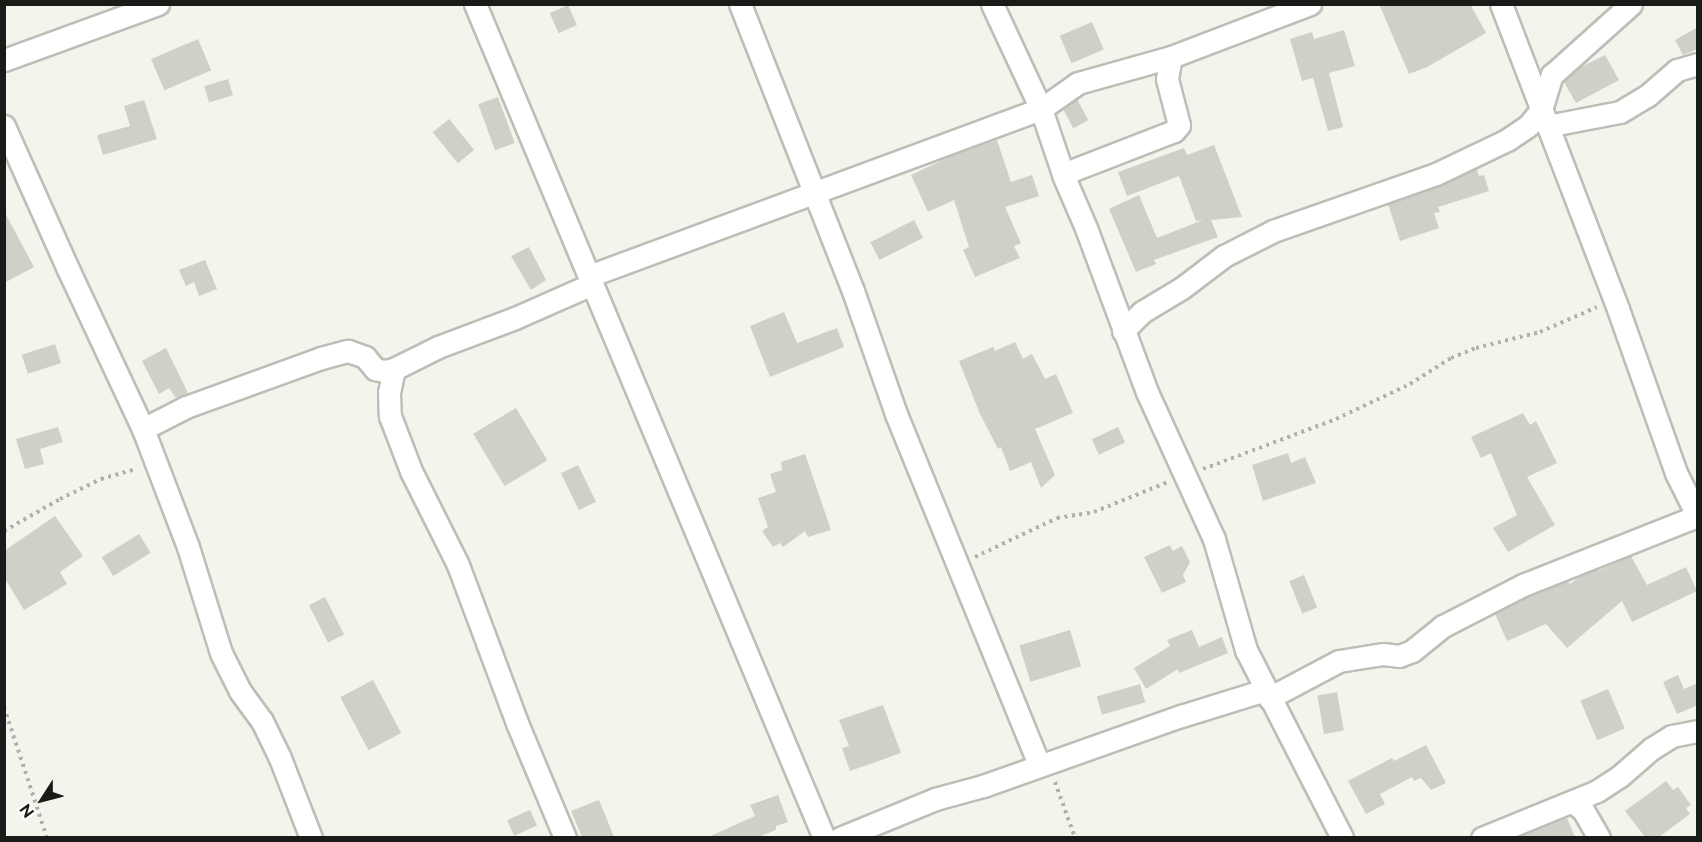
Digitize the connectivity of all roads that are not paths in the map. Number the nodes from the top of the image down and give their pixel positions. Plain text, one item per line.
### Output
1 (158, 4) edge
2 (475, 4) edge
3 (740, 4) edge
4 (992, 4) edge
5 (1310, 4) edge
6 (1501, 4) edge
7 (1631, 4) edge
8 (1171, 57) junction
9 (4, 60) edge
10 (1698, 64) edge
11 (1041, 109) junction
12 (1544, 118) junction
13 (4, 126) edge
14 (1063, 174) junction
15 (815, 192) junction
16 (591, 280) junction
17 (1123, 331) junction
18 (394, 369) junction
19 (143, 429) junction
20 (1697, 517) edge
21 (1267, 694) junction
22 (1698, 731) edge
23 (1044, 763) junction
24 (1574, 802) junction
25 (310, 837) edge
26 (565, 837) edge
27 (824, 837) edge
28 (840, 837) edge
29 (1342, 837) edge
30 (1482, 837) edge
31 (1599, 837) edge

1 - 9 street
2 - 16 street
3 - 15 street
4 - 11 street
5 - 8 street
6 - 12 street
7 - 12 street
8 - 11 street
8 - 14 street
10 - 12 street
11 - 14 street
11 - 15 street
12 - 17 street
12 - 20 street
13 - 19 street
14 - 17 street
15 - 16 street
15 - 23 street
16 - 18 street
16 - 27 street
17 - 21 street
18 - 19 street
18 - 26 street
19 - 25 street
20 - 21 street
21 - 23 street
21 - 29 street
22 - 24 street
23 - 28 street
24 - 30 street
24 - 31 street

